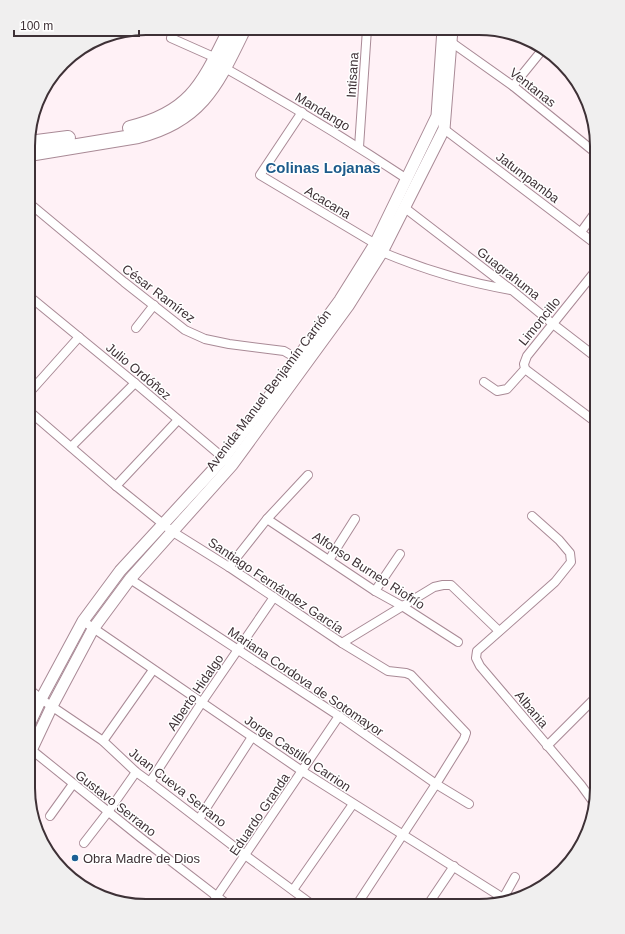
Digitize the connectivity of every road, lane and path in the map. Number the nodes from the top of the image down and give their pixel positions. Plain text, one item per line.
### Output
1 (172, 35) edge
2 (229, 35) edge
3 (239, 35) edge
4 (367, 35) edge
5 (443, 35) edge
6 (452, 35) edge
7 (451, 42) junction
8 (539, 53) edge
9 (221, 63) junction
10 (513, 86) junction
11 (302, 112) junction
12 (444, 129) junction
13 (35, 142) edge
14 (359, 147) junction
15 (590, 148) edge
16 (35, 153) edge
17 (407, 179) junction
18 (35, 208) edge
19 (405, 208) junction
20 (590, 219) edge
21 (580, 232) junction
22 (590, 240) edge
23 (380, 248) junction
24 (590, 277) edge
25 (513, 291) junction
26 (35, 301) edge
27 (154, 306) junction
28 (553, 324) junction
29 (136, 328) dead end
30 (79, 337) junction
31 (590, 353) edge
32 (296, 358) junction
33 (525, 369) junction
34 (484, 382) dead end
35 (134, 383) junction
36 (35, 386) edge
37 (35, 416) edge
38 (590, 418) edge
39 (178, 420) junction
40 (71, 447) junction
41 (224, 458) junction
42 (232, 466) junction
43 (308, 475) dead end
44 (116, 486) junction
45 (532, 516) dead end
46 (267, 518) junction
47 (355, 519) dead end
48 (163, 524) junction
49 (173, 532) junction
50 (400, 554) dead end
51 (329, 560) junction
52 (229, 567) junction
53 (130, 579) junction
54 (375, 591) junction
55 (274, 597) junction
56 (402, 606) junction
57 (83, 621) junction
58 (94, 629) junction
59 (499, 631) junction
60 (342, 642) junction
61 (458, 642) dead end
62 (238, 650) junction
63 (153, 670) junction
64 (35, 694) edge
65 (41, 699) junction
66 (202, 702) junction
67 (590, 703) edge
68 (52, 706) junction
69 (35, 712) edge
70 (339, 716) junction
71 (252, 737) junction
72 (35, 739) edge
73 (103, 741) junction
74 (547, 746) junction
75 (35, 756) edge
76 (302, 771) junction
77 (136, 772) junction
78 (150, 782) junction
79 (73, 784) junction
80 (436, 784) junction
81 (590, 798) edge
82 (353, 804) junction
83 (469, 804) dead end
84 (108, 812) junction
85 (50, 816) dead end
86 (199, 819) junction
87 (403, 835) junction
88 (84, 843) dead end
89 (245, 855) junction
90 (454, 866) junction
91 (514, 877) dead end
92 (293, 890) junction
93 (504, 896) edge
94 (217, 897) junction
95 (498, 897) edge
96 (220, 899) edge
97 (305, 899) edge
98 (361, 899) edge
99 (432, 899) edge

1 - 9 street, Mandango
2 - 9 highway
3 - 9 highway
4 - 14 street, Intisana
5 - 17 main road, Avenida Manuel Benjamín Carrión
6 - 7 main road, Avenida Manuel Benjamín Carrión
7 - 10 street, Ventanas
7 - 12 main road, Avenida Manuel Benjamín Carrión
8 - 10 street
9 - 11 street, Mandango
9 - 13 highway
9 - 16 highway
10 - 15 street, Ventanas
11 - 14 street, Mandango
11 - 23 street, Acacana
12 - 19 main road, Avenida Manuel Benjamín Carrión
12 - 21 street, Jatumpamba
14 - 17 street, Mandango
17 - 23 main road, Avenida Manuel Benjamín Carrión
18 - 27 street, César Ramírez
19 - 23 main road, Avenida Manuel Benjamín Carrión
19 - 25 street, Guagrahuma
20 - 21 street
21 - 22 street, Jatumpamba
23 - 25 street, Acacana
23 - 32 main road, Avenida Manuel Benjamín Carrión
23 - 42 main road, Avenida Manuel Benjamín Carrión
24 - 28 street, Limoncillo
25 - 28 street, Guagrahuma
26 - 30 street, Julio Ordóñez
27 - 29 street
27 - 32 street, César Ramírez
28 - 31 street, Guagrahuma
28 - 33 street, Limoncillo
30 - 35 street, Julio Ordóñez
30 - 36 street
32 - 41 main road, Avenida Manuel Benjamín Carrión
33 - 34 street, Limoncillo
33 - 38 street
35 - 39 street, Julio Ordóñez
35 - 40 street
37 - 40 street, Santiago Fernández García
39 - 41 street, Julio Ordóñez
39 - 44 street
40 - 44 street, Santiago Fernández García
41 - 42 street, Julio Ordóñez
41 - 48 main road, Avenida Manuel Benjamín Carrión
42 - 49 main road, Avenida Manuel Benjamín Carrión
43 - 46 street
44 - 48 street, Santiago Fernández García
45 - 59 street, Albania
46 - 51 street, Alfonso Burneo Riofrío
46 - 52 street
47 - 51 street
48 - 49 street, Santiago Fernández García
48 - 57 main road, Avenida Manuel Benjamín Carrión
49 - 52 street, Santiago Fernández García
49 - 53 main road, Avenida Manuel Benjamín Carrión
50 - 54 street
51 - 54 street, Alfonso Burneo Riofrío
52 - 55 street, Santiago Fernández García
53 - 58 main road, Avenida Manuel Benjamín Carrión
53 - 62 street, Mariana Cordova de Sotomayor
54 - 56 street, Alfonso Burneo Riofrío
55 - 60 street, Santiago Fernández García
55 - 62 street, Alberto Hidalgo
56 - 59 street
56 - 60 street
56 - 61 street, Alfonso Burneo Riofrío
57 - 58 street, Jorge Castillo Carrion
57 - 65 main road, Avenida Manuel Benjamín Carrión
58 - 63 street, Jorge Castillo Carrion
58 - 68 main road, Avenida Manuel Benjamín Carrión
59 - 74 street, Albania
60 - 80 street, Santiago Fernández García
62 - 66 street, Alberto Hidalgo
62 - 70 street, Mariana Cordova de Sotomayor
63 - 66 street, Jorge Castillo Carrion
63 - 73 street
64 - 65 street, Juan Cueva Serrano
65 - 68 street, Juan Cueva Serrano
65 - 69 main road, Avenida Manuel Benjamín Carrión
66 - 71 street, Jorge Castillo Carrion
66 - 78 street, Alberto Hidalgo
67 - 74 street
68 - 72 main road, Avenida Manuel Benjamín Carrión
68 - 73 street, Juan Cueva Serrano
70 - 76 street, Eduardo Granda
70 - 80 street, Mariana Cordova de Sotomayor
71 - 76 street, Jorge Castillo Carrion
71 - 86 street
73 - 77 street, Juan Cueva Serrano
74 - 81 street, Albania
75 - 79 street, Gustavo Serrano
76 - 82 street, Jorge Castillo Carrion
76 - 89 street, Eduardo Granda
77 - 78 street, Juan Cueva Serrano
77 - 84 street
78 - 86 street, Juan Cueva Serrano
79 - 84 street, Gustavo Serrano
79 - 85 street
80 - 83 street, Mariana Cordova de Sotomayor
80 - 87 street
82 - 87 street, Jorge Castillo Carrion
82 - 92 street
84 - 88 street
84 - 94 street, Gustavo Serrano
86 - 89 street, Juan Cueva Serrano
87 - 90 street, Jorge Castillo Carrion
87 - 98 street
89 - 92 street, Juan Cueva Serrano
89 - 94 street, Eduardo Granda
90 - 95 street, Jorge Castillo Carrion
90 - 99 street
91 - 93 street
92 - 97 street, Juan Cueva Serrano
94 - 96 street, Gustavo Serrano

